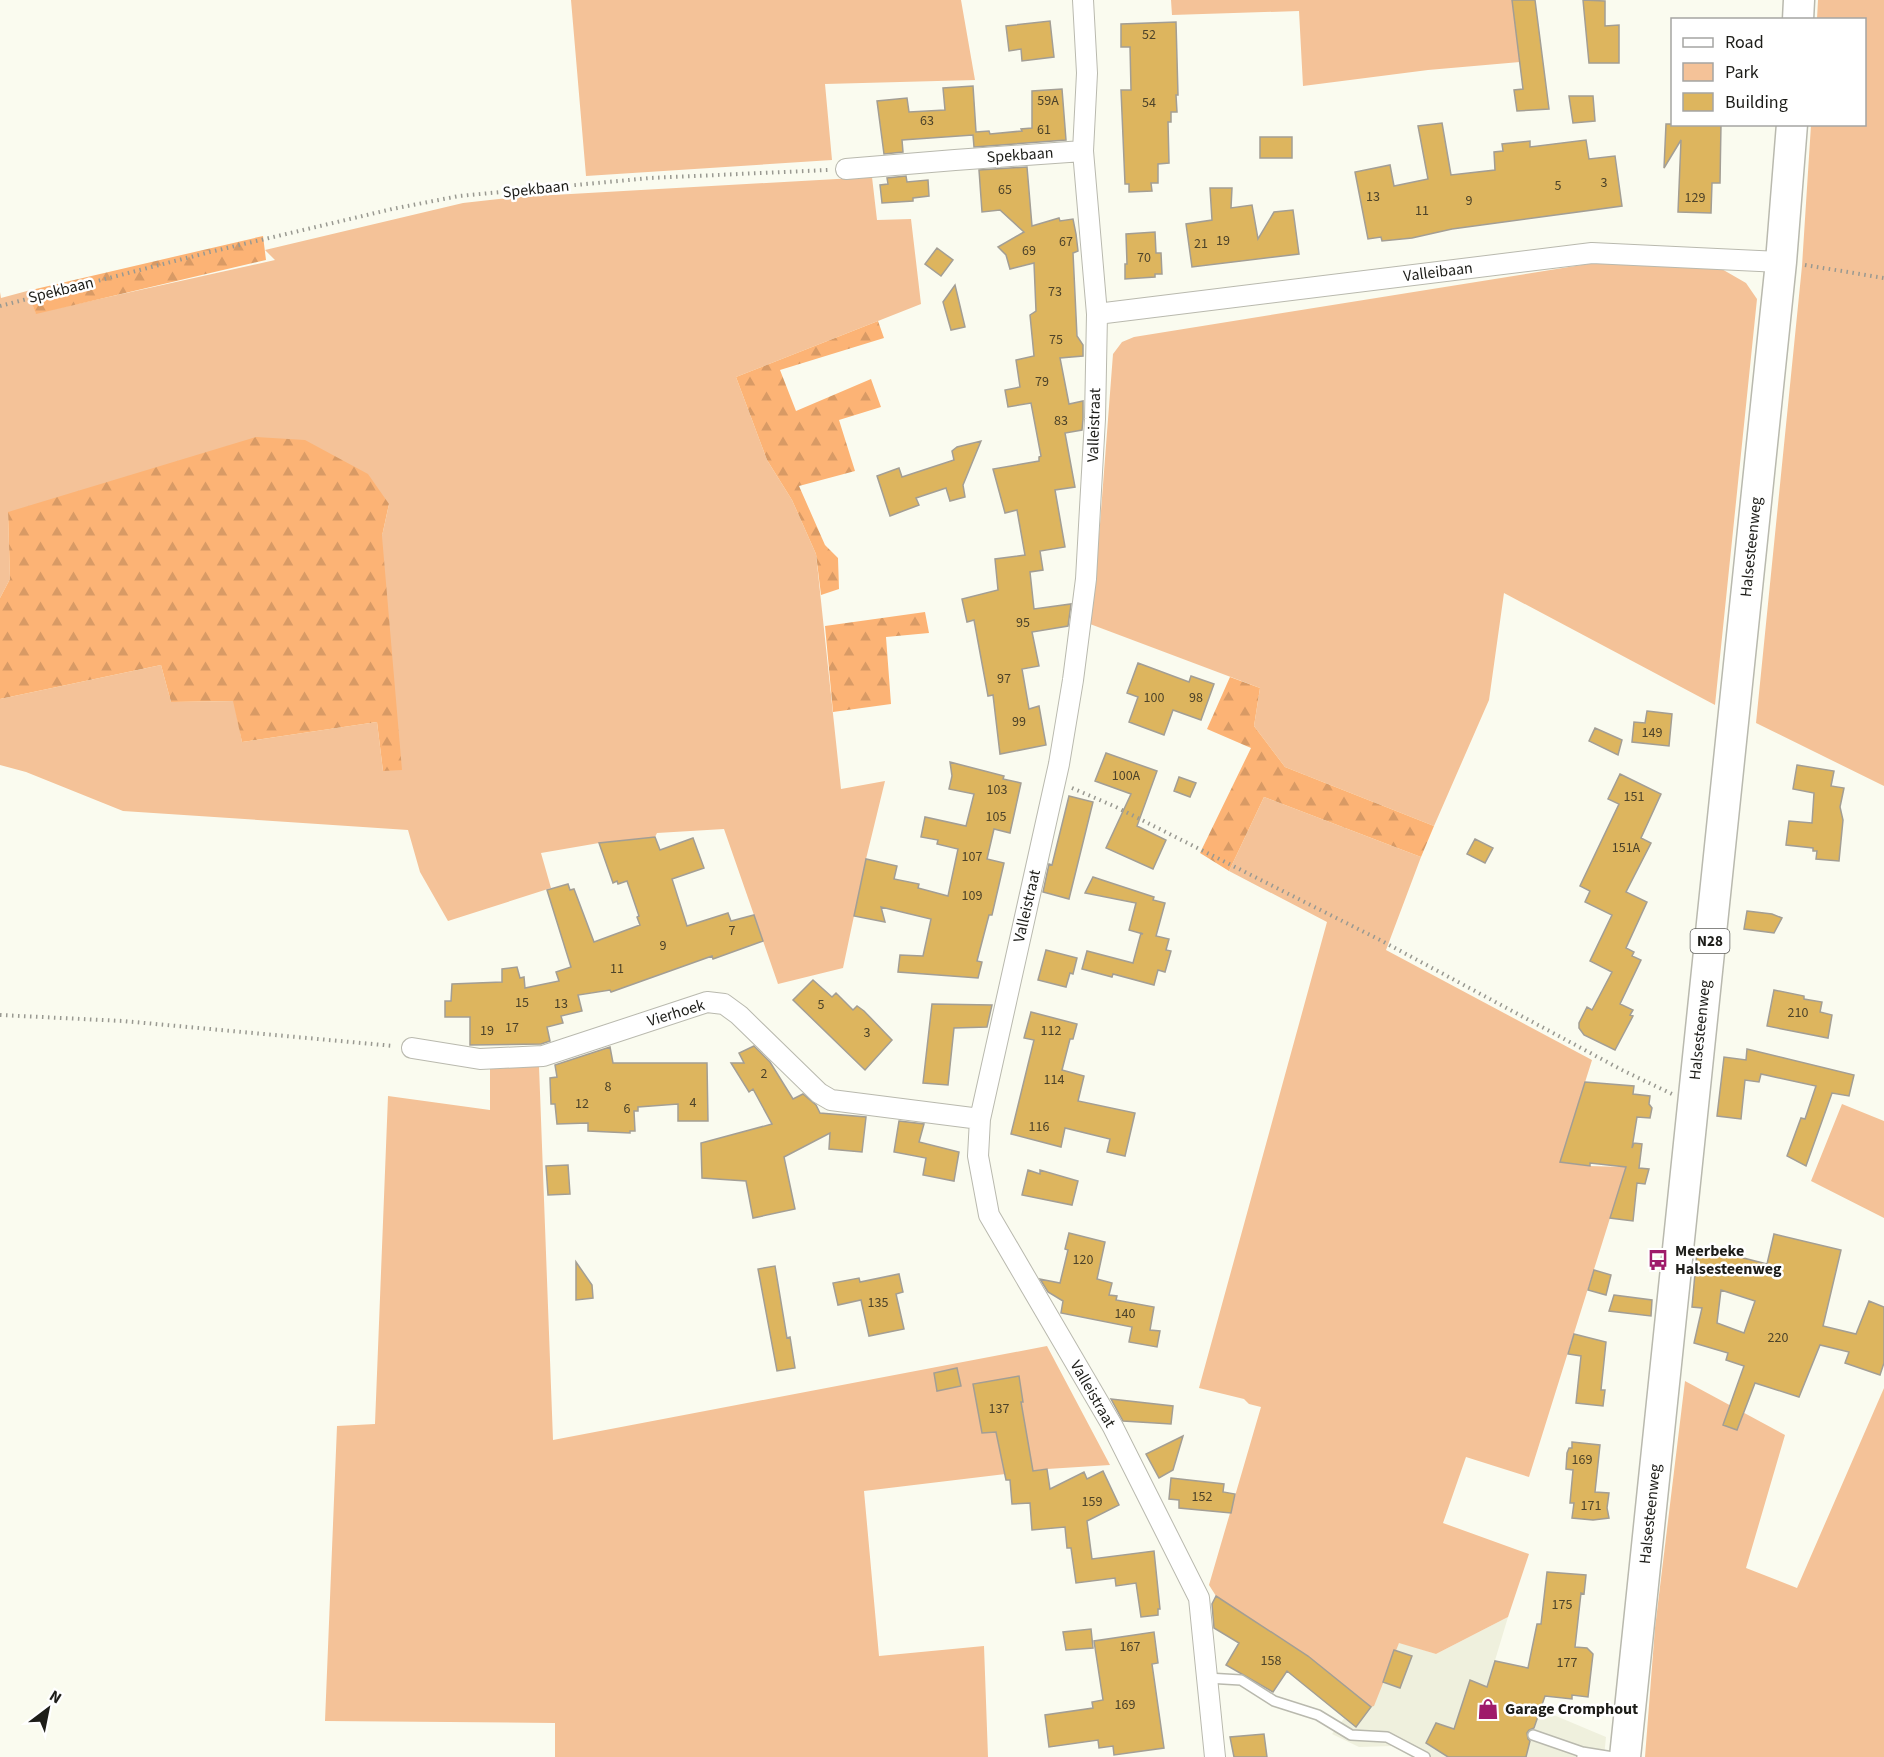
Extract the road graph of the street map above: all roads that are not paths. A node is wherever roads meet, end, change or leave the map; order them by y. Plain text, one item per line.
1 (1083, 0) edge
2 (1799, 0) edge
3 (1798, 18) edge
4 (1792, 126) edge
5 (1083, 151) junction
6 (846, 169) road end
7 (1781, 262) junction
8 (1097, 314) junction
9 (412, 1048) road end
10 (980, 1119) junction
11 (1207, 1678) junction
12 (1533, 1735) dead end
13 (1582, 1754) edge
14 (1215, 1757) edge
15 (1425, 1757) edge
16 (1613, 1757) edge
17 (1625, 1757) edge

1 - 5 street, Valleistraat
2 - 3 main road
4 - 7 main road, Halsesteenweg / N28
5 - 6 street, Spekbaan
5 - 8 street, Valleistraat
7 - 8 street, Valleibaan
7 - 17 main road, Halsesteenweg / N28
8 - 10 street, Valleistraat
9 - 10 street, Vierhoek
10 - 11 street, Valleistraat
11 - 14 street, Valleistraat
11 - 15 lane
12 - 13 lane
13 - 16 lane

